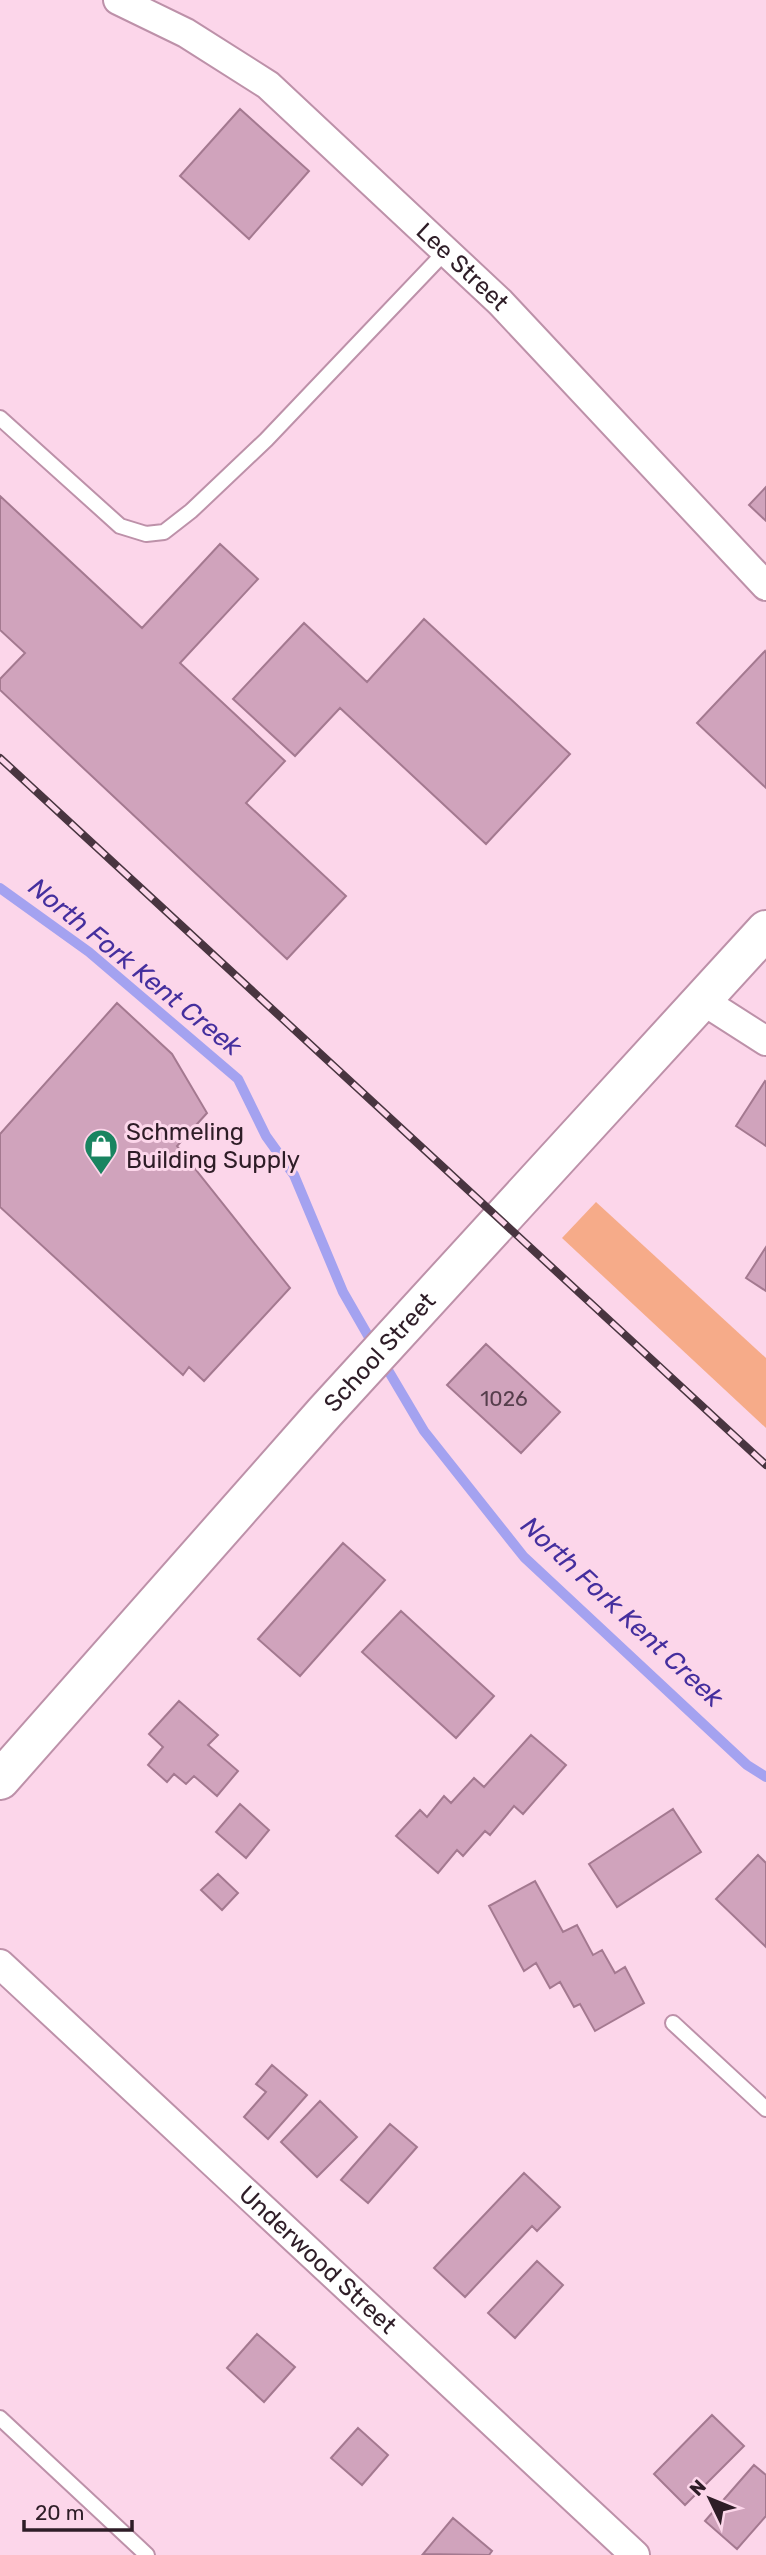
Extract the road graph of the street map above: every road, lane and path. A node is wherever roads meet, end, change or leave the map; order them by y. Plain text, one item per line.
1 (118, 0) edge
2 (446, 251) junction
3 (0, 418) edge
4 (766, 586) edge
5 (766, 930) edge
6 (702, 1000) junction
7 (766, 1041) edge
8 (0, 1780) edge
9 (0, 1964) edge
10 (673, 2023) dead end
11 (766, 2109) edge
12 (0, 2417) edge
13 (147, 2555) edge
14 (635, 2555) edge

1 - 2 street, Lee Street
2 - 3 lane
2 - 4 street, Lee Street
5 - 6 main road, School Street
6 - 7 street
6 - 8 main road, School Street
9 - 14 street, Underwood Street
10 - 11 lane
12 - 13 lane

